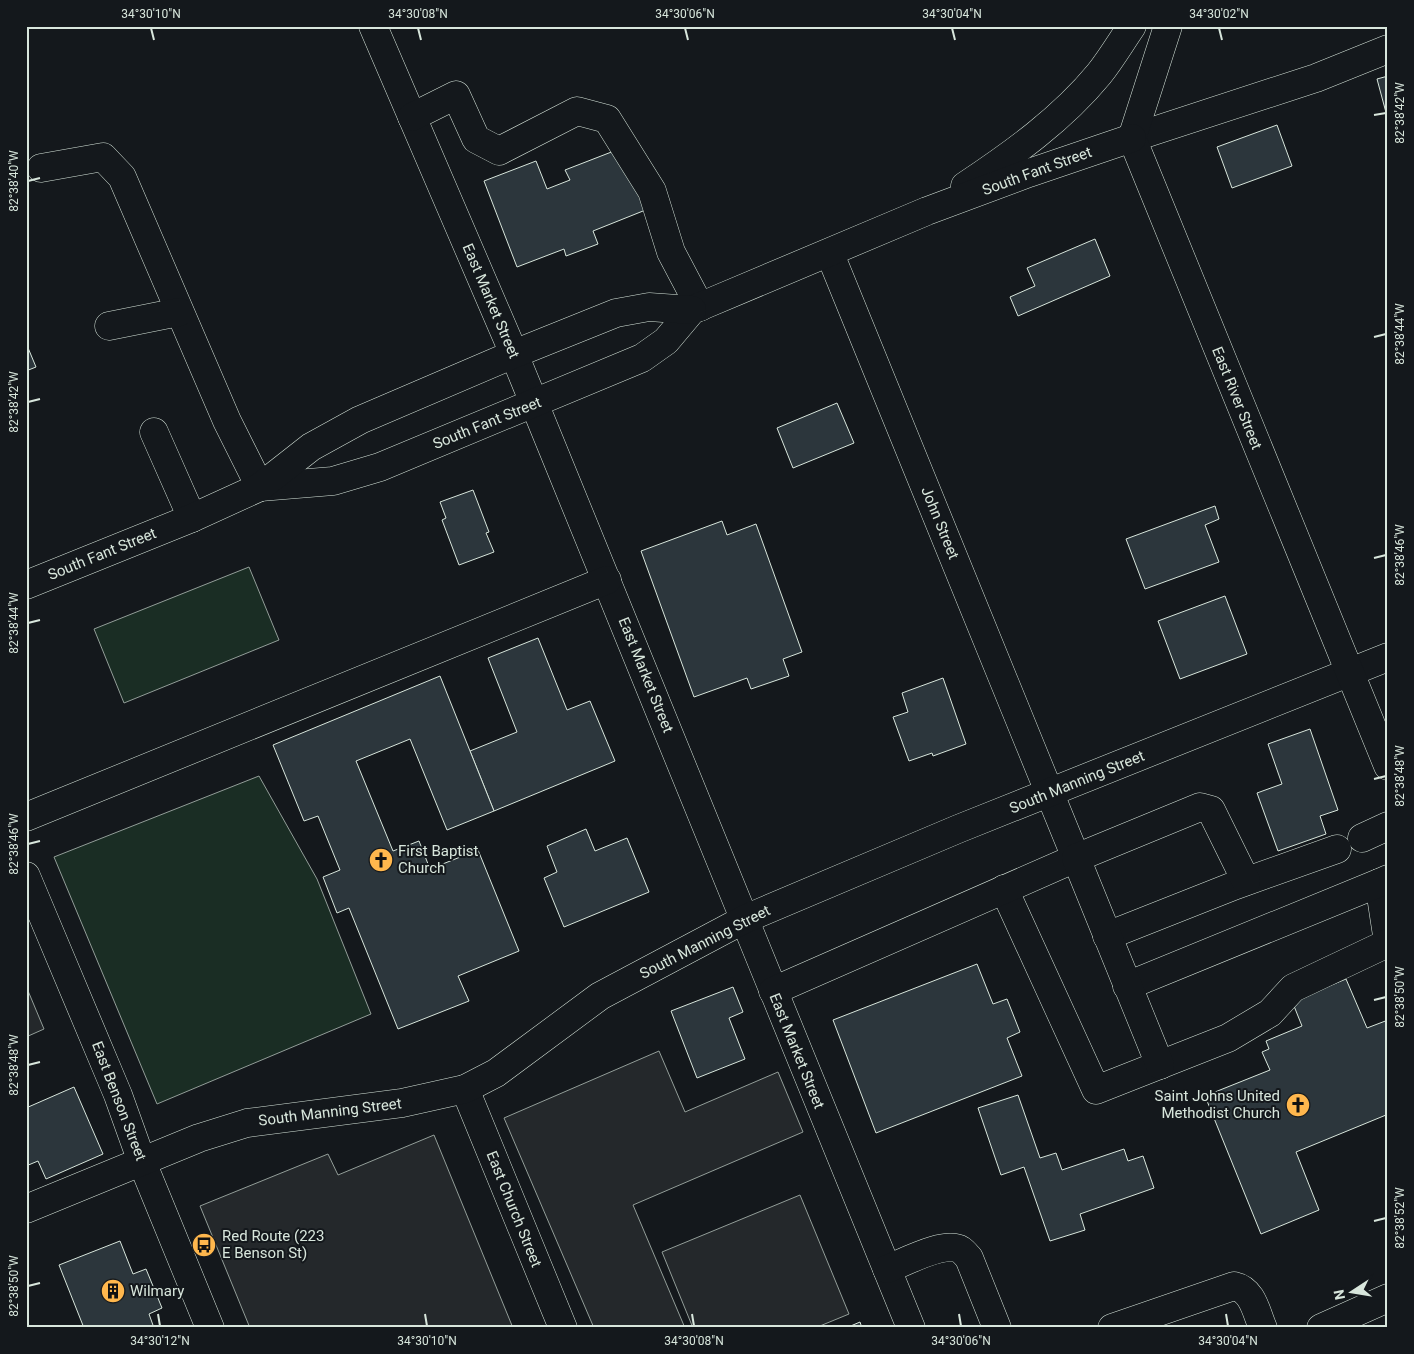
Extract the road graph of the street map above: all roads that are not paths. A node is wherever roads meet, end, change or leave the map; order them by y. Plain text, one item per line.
1 (373, 26) edge
2 (1132, 26) edge
3 (1168, 26) edge
4 (1388, 49) edge
5 (412, 117) junction
6 (1132, 138) junction
7 (41, 168) dead end
8 (927, 211) junction
9 (830, 254) junction
10 (696, 309) junction
11 (180, 312) junction
12 (109, 326) dead end
13 (514, 354) junction
14 (534, 403) junction
15 (154, 432) dead end
16 (260, 487) junction
17 (192, 518) junction
18 (607, 580) junction
19 (26, 585) edge
20 (1388, 657) edge
21 (1349, 673) junction
22 (1388, 766) edge
23 (1050, 792) junction
24 (26, 817) edge
25 (1388, 826) edge
26 (1362, 838) dead end
27 (1337, 849) dead end
28 (1076, 858) junction
29 (26, 876) edge
30 (1246, 881) junction
31 (1384, 881) edge
32 (1004, 889) junction
33 (745, 919) junction
34 (1107, 936) junction
35 (1388, 943) edge
36 (1127, 986) junction
37 (773, 991) junction
38 (1160, 1065) junction
39 (465, 1090) junction
40 (142, 1162) junction
41 (26, 1209) edge
42 (887, 1269) junction
43 (1388, 1298) edge
44 (210, 1328) edge
45 (563, 1328) edge
46 (911, 1328) edge
47 (997, 1328) edge
48 (1112, 1328) edge
49 (1263, 1328) edge
50 (1321, 1328) edge

1 - 5 street, East Market Street
2 - 8 street
3 - 6 street
4 - 6 street, South Fant Street
5 - 10 street
5 - 13 street, East Market Street
6 - 8 street, South Fant Street
6 - 21 street, East River Street
7 - 11 street
8 - 9 street, South Fant Street
9 - 10 street, South Fant Street
9 - 23 street, John Street
10 - 13 street, South Fant Street
10 - 14 street, South Fant Street
11 - 12 street
11 - 16 street
13 - 14 street, East Market Street
13 - 16 street, South Fant Street
14 - 16 street, South Fant Street
14 - 18 street, East Market Street
15 - 17 street
16 - 17 street, South Fant Street
17 - 19 street, South Fant Street
18 - 24 street
18 - 33 street, East Market Street
20 - 21 street, South Manning Street
21 - 22 street, East River Street
21 - 23 street, South Manning Street
23 - 28 street, John Street
23 - 33 street, South Manning Street
25 - 26 street
27 - 30 street
28 - 30 street
28 - 32 street
28 - 34 street, John Street
29 - 40 street, East Benson Street
30 - 34 street
31 - 35 street
31 - 36 street
32 - 37 street
32 - 38 street
33 - 37 street, East Market Street
33 - 39 street, South Manning Street
34 - 36 street, John Street
35 - 38 street
36 - 38 street, John Street
37 - 42 street, East Market Street
39 - 40 street, South Manning Street
39 - 45 street, East Church Street
40 - 41 street, South Manning Street
40 - 44 street, East Benson Street
42 - 46 street, East Market Street
42 - 47 street
43 - 50 street
48 - 49 street

